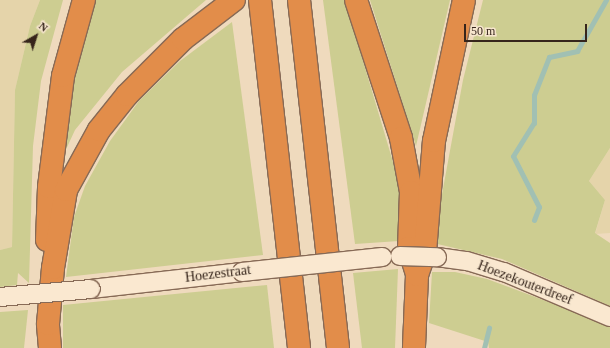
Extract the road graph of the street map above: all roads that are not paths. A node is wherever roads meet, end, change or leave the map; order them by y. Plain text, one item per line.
1 (84, 0) edge
2 (234, 0) edge
3 (260, 0) edge
4 (298, 0) edge
5 (356, 0) edge
6 (464, 0) edge
7 (437, 257) joint
8 (53, 268) junction
9 (417, 275) junction
10 (0, 298) edge
11 (610, 317) edge
12 (50, 348) edge
13 (299, 348) edge
14 (338, 348) edge
15 (414, 348) edge

1 - 8 highway
2 - 8 highway
3 - 13 highway
4 - 14 highway
5 - 9 highway
6 - 9 highway
7 - 10 street, Hoezestraat, bridge
7 - 11 street, Hoezekouterdreef
8 - 12 highway
9 - 15 highway

